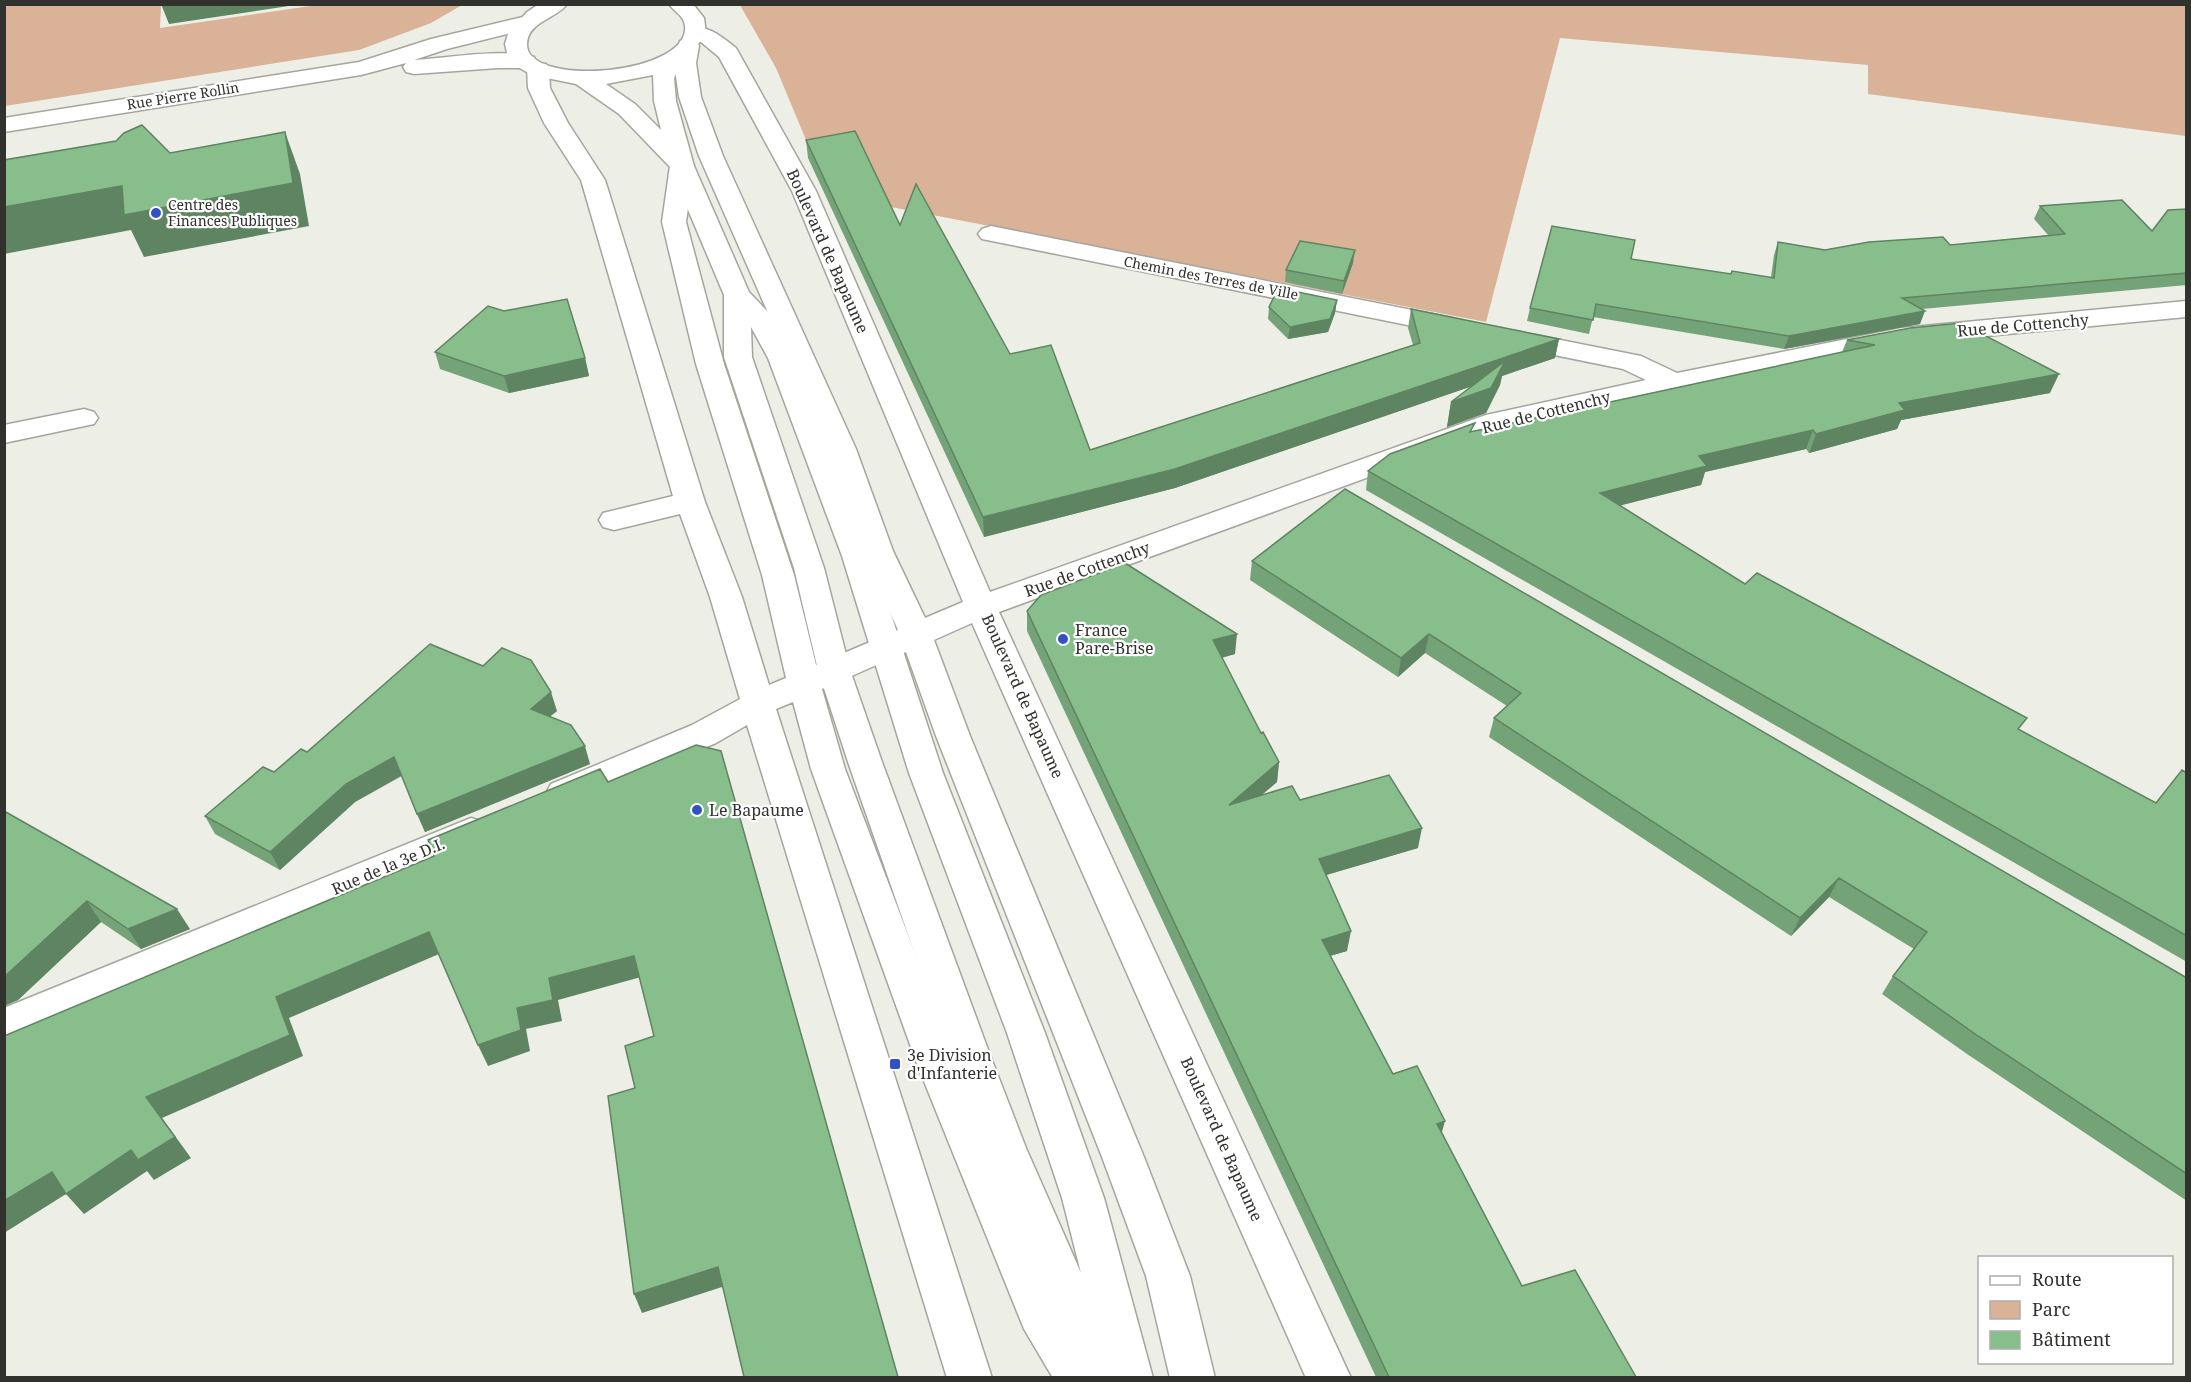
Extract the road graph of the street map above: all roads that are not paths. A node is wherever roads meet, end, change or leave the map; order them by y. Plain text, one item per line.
1 (544, 9) edge
2 (687, 27) edge
3 (532, 65) junction
4 (361, 68) junction
5 (582, 78) junction
6 (4, 125) edge
7 (682, 166) junction
8 (991, 234) dead end
9 (737, 295) junction
10 (2187, 309) edge
11 (1674, 382) junction
12 (84, 418) dead end
13 (4, 434) edge
14 (1327, 483) junction
15 (690, 502) junction
16 (1362, 503) edge
17 (614, 520) dead end
18 (982, 606) junction
19 (901, 641) junction
20 (819, 676) junction
21 (757, 704) junction
22 (528, 808) edge
23 (496, 821) edge
24 (4, 1026) edge
25 (970, 1377) edge
26 (1079, 1377) edge
27 (1105, 1377) edge
28 (1131, 1377) edge
29 (1193, 1377) edge
30 (1329, 1377) edge

1 - 3 street
1 - 4 street, Rue Pierre Rollin
2 - 5 street
2 - 7 street
2 - 18 street, Boulevard de Bapaume
2 - 19 street
3 - 4 street, Rue Pierre Rollin
3 - 5 street, Rue Pierre Rollin
3 - 15 street
4 - 6 street, Rue Pierre Rollin
5 - 7 street
7 - 9 street
7 - 20 street
8 - 11 street, Chemin des Terres de Ville
9 - 19 street
9 - 20 street
10 - 11 street, Rue de Cottenchy
11 - 14 street, Rue de Cottenchy
12 - 13 street
14 - 16 street
14 - 18 street, Rue de Cottenchy
15 - 17 street
15 - 21 street
18 - 19 street, Rue de Cottenchy
18 - 30 street, Boulevard de Bapaume
19 - 20 street, Rue de Cottenchy
19 - 28 street
19 - 29 street
20 - 21 street
20 - 26 street
20 - 27 street
21 - 22 street
21 - 25 street
23 - 24 street, Rue de la 3e D.I.

